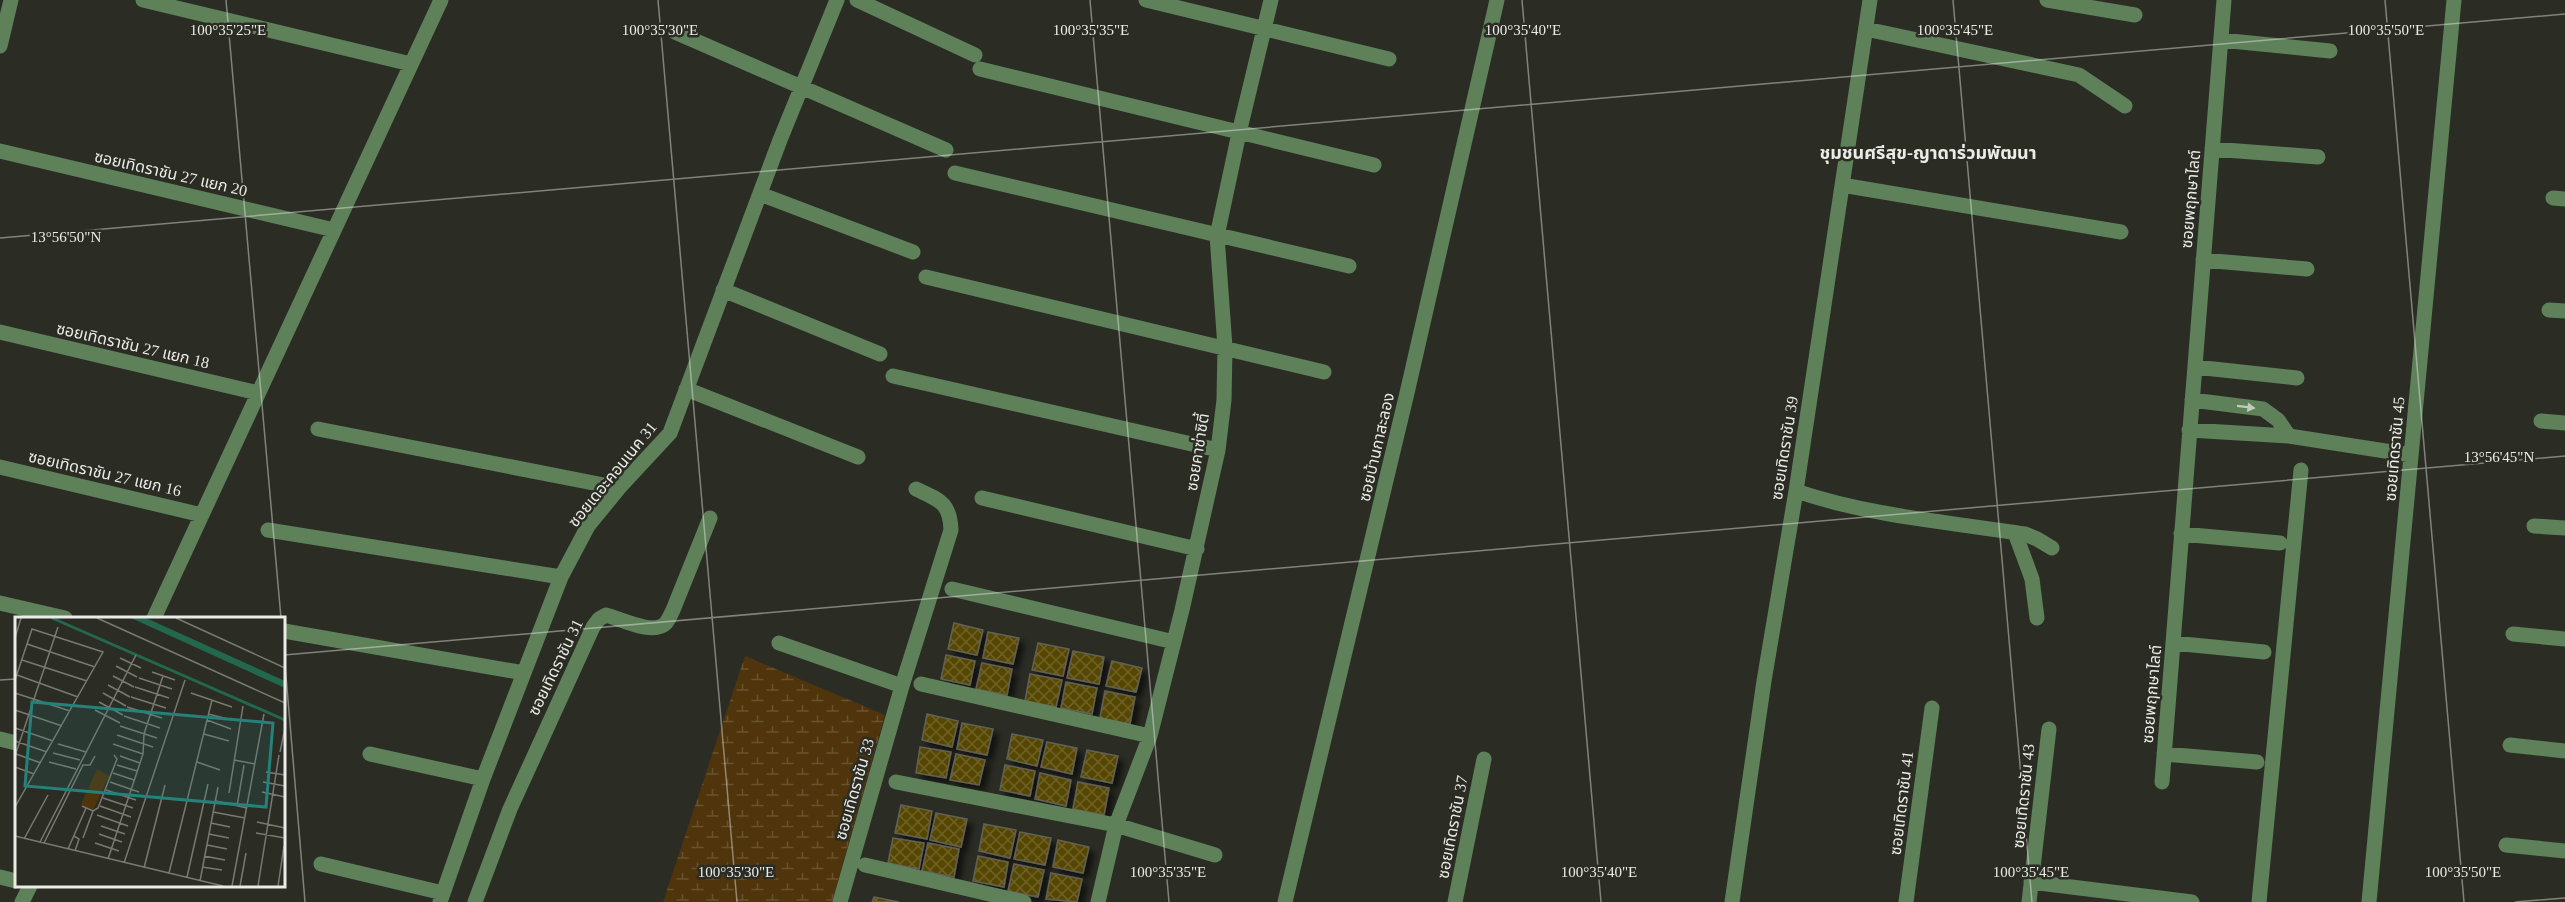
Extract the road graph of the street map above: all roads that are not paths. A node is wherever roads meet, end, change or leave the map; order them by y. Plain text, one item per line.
1 (11, 0) edge
2 (143, 0) edge
3 (441, 0) edge
4 (837, 0) edge
5 (857, 0) edge
6 (1146, 0) edge
7 (1271, 0) edge
8 (1497, 0) edge
9 (1870, 0) edge
10 (2047, 0) edge
11 (2224, 0) edge
12 (2454, 0) edge
13 (2135, 15) dead end
14 (1264, 27) junction
15 (1866, 29) junction
16 (675, 32) dead end
17 (2221, 40) junction
18 (0, 46) edge
19 (2330, 51) dead end
20 (1389, 59) dead end
21 (411, 64) junction
22 (802, 87) junction
23 (2125, 106) dead end
24 (1239, 133) junction
25 (2212, 149) junction
26 (946, 150) dead end
27 (0, 151) edge
28 (2318, 157) dead end
29 (1374, 165) dead end
30 (955, 173) dead end
31 (1842, 185) junction
32 (760, 194) junction
33 (334, 230) junction
34 (2121, 232) dead end
35 (1217, 236) junction
36 (913, 252) dead end
37 (2203, 260) junction
38 (1349, 266) dead end
39 (2307, 268) dead end
40 (926, 277) dead end
41 (723, 290) junction
42 (2548, 309) dead end
43 (2565, 311) edge
44 (0, 332) edge
45 (1225, 347) junction
46 (880, 354) dead end
47 (2195, 367) junction
48 (1324, 372) dead end
49 (893, 376) dead end
50 (2296, 378) dead end
51 (686, 389) junction
52 (258, 393) junction
53 (2192, 400) junction
54 (2541, 421) dead end
55 (2565, 423) edge
56 (318, 429) dead end
57 (2190, 430) junction
58 (2289, 436) junction
59 (1218, 450) junction
60 (2411, 455) junction
61 (858, 458) dead end
62 (0, 467) edge
63 (2301, 470) dead end
64 (619, 488) junction
65 (916, 489) dead end
66 (1796, 491) junction
67 (982, 498) dead end
68 (202, 515) junction
69 (710, 518) dead end
70 (2534, 526) dead end
71 (2565, 528) edge
72 (268, 530) dead end
73 (2015, 533) junction
74 (2181, 534) junction
75 (2280, 543) dead end
76 (2052, 548) dead end
77 (1197, 549) junction
78 (561, 577) junction
79 (952, 589) dead end
80 (0, 603) edge
81 (60, 617) edge
82 (154, 617) edge
83 (2037, 618) dead end
84 (285, 631) edge
85 (2513, 634) dead end
86 (2565, 639) edge
87 (1174, 642) junction
88 (778, 643) dead end
89 (2173, 643) junction
90 (2264, 652) dead end
91 (524, 674) junction
92 (921, 684) dead end
93 (902, 686) junction
94 (1932, 708) dead end
95 (2049, 729) dead end
96 (1150, 735) junction
97 (0, 739) edge
98 (15, 743) edge
99 (2510, 745) dead end
100 (2565, 751) edge
101 (370, 754) dead end
102 (2164, 754) junction
103 (1484, 759) dead end
104 (2257, 762) dead end
105 (483, 779) junction
106 (896, 782) dead end
107 (2162, 782) dead end
108 (1116, 825) junction
109 (2506, 845) dead end
110 (2565, 850) edge
111 (1215, 855) dead end
112 (321, 864) dead end
113 (865, 865) dead end
114 (0, 877) edge
115 (15, 881) edge
116 (2031, 882) junction
117 (29, 887) edge
118 (442, 898) edge
119 (22, 902) edge
120 (475, 902) edge
121 (840, 902) edge
122 (1024, 902) edge
123 (1098, 902) edge
124 (1285, 902) edge
125 (1455, 902) edge
126 (1732, 902) edge
127 (1906, 902) edge
128 (2029, 902) edge
129 (2192, 902) edge
130 (2259, 902) edge
131 (2369, 902) edge

1 - 18 street
2 - 21 street
3 - 21 street
4 - 22 street, ซอยเดอะคอนเนค 31
5 - 24 street
6 - 14 street
7 - 14 street, ซอยคาซ่าซิตี้
8 - 124 street, ซอยบ้านกาสะลอง
9 - 15 street, ซอยเทิดราชัน 39
10 - 13 street
11 - 17 street, ซอยพฤกษาไลต์
12 - 60 street, ซอยเทิดราชัน 45
14 - 20 street
14 - 24 street, ซอยคาซ่าซิตี้
15 - 23 street
15 - 31 street, ซอยเทิดราชัน 39
16 - 22 street
17 - 19 street
17 - 25 street, ซอยพฤกษาไลต์
21 - 33 street
22 - 26 street
22 - 32 street, ซอยเดอะคอนเนค 31
24 - 29 street
24 - 35 street, ซอยคาซ่าซิตี้
25 - 28 street
25 - 37 street, ซอยพฤกษาไลต์
27 - 33 street, ซอยเทิดราชัน 27 แยก 20
30 - 35 street
31 - 34 street
31 - 66 street, ซอยเทิดราชัน 39
32 - 36 street
32 - 41 street, ซอยเดอะคอนเนค 31
33 - 52 street
35 - 38 street
35 - 45 street, ซอยคาซ่าซิตี้
37 - 39 street
37 - 47 street, ซอยพฤกษาไลต์
40 - 45 street
41 - 46 street
41 - 51 street, ซอยเดอะคอนเนค 31
42 - 43 street
44 - 52 street, ซอยเทิดราชัน 27 แยก 18
45 - 48 street
45 - 59 street, ซอยคาซ่าซิตี้
47 - 50 street
47 - 53 street, ซอยพฤกษาไลต์
49 - 59 street
51 - 61 street
51 - 64 street, ซอยเดอะคอนเนค 31
52 - 68 street
53 - 57 street, ซอยพฤกษาไลต์
53 -> 58 street
54 - 55 street
56 - 64 street
57 - 58 street
57 - 74 street, ซอยพฤกษาไลต์
58 - 60 street
59 - 77 street, ซอยคาซ่าซิตี้
60 - 131 street, ซอยเทิดราชัน 45
62 - 68 street, ซอยเทิดราชัน 27 แยก 16
63 - 130 street
64 - 78 street, ซอยเดอะคอนเนค 31
65 - 93 street, ซอยเทิดราชัน 33
66 - 73 street
66 - 126 street, ซอยเทิดราชัน 39
67 - 77 street
68 - 82 street
69 - 120 street, ซอยเทิดราชัน 31
70 - 71 street
72 - 78 street
73 - 76 street
73 - 83 street
74 - 75 street
74 - 89 street, ซอยพฤกษาไลต์
77 - 87 street, ซอยคาซ่าซิตี้
78 - 91 street, ซอยเดอะคอนเนค 31
79 - 87 street
80 - 81 street
84 - 91 street
85 - 86 street
87 - 96 street, ซอยคาซ่าซิตี้
88 - 93 street
89 - 90 street
89 - 102 street, ซอยพฤกษาไลต์
91 - 105 street, ซอยเดอะคอนเนค 31
92 - 96 street
93 - 121 street, ซอยเทิดราชัน 33
94 - 127 street, ซอยเทิดราชัน 41
95 - 116 street, ซอยเทิดราชัน 43
96 - 108 street, ซอยคาซ่าซิตี้
97 - 98 street
99 - 100 street
101 - 105 street
102 - 104 street
102 - 107 street, ซอยพฤกษาไลต์
103 - 125 street, ซอยเทิดราชัน 37
105 - 118 street, ซอยเดอะคอนเนค 31
106 - 108 street
108 - 111 street
108 - 123 street, ซอยคาซ่าซิตี้
109 - 110 street
112 - 118 street
113 - 122 street
114 - 115 street
116 - 128 street, ซอยเทิดราชัน 43
116 - 129 street
117 - 119 street

